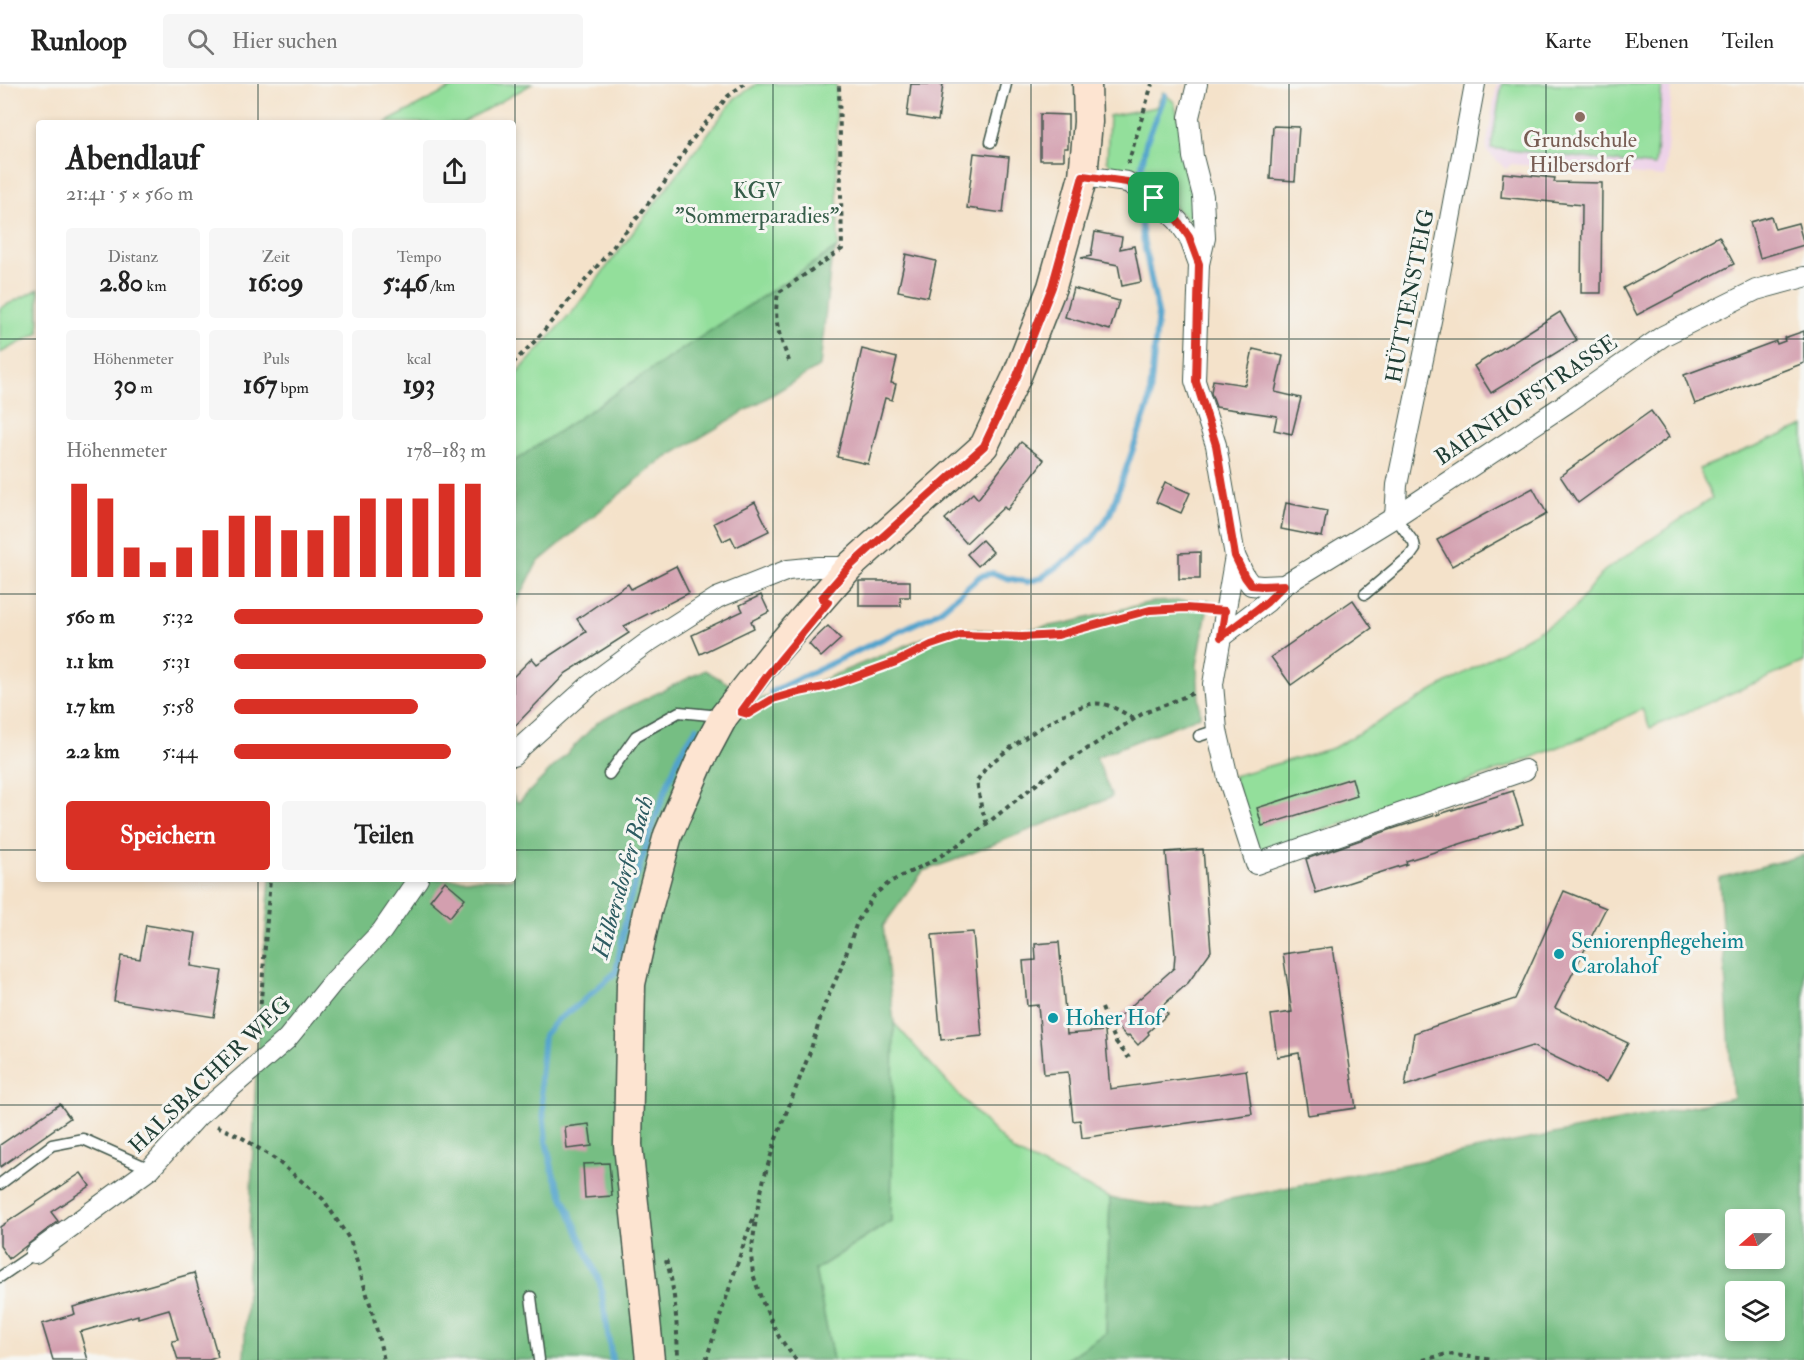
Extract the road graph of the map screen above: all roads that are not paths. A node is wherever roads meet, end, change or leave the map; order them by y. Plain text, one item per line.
1 (1006, 84) edge
2 (1087, 84) edge
3 (1474, 84) edge
4 (1194, 85) edge
5 (991, 142) dead end
6 (1083, 176) junction
7 (1199, 264) junction
8 (1804, 277) edge
9 (1395, 517) junction
10 (1235, 556) junction
11 (849, 567) junction
12 (1284, 585) junction
13 (1365, 594) dead end
14 (1221, 637) junction
15 (724, 716) junction
16 (516, 753) edge
17 (1525, 770) dead end
18 (609, 774) dead end
19 (416, 882) edge
20 (150, 1169) junction
21 (0, 1184) edge
22 (35, 1253) joint
23 (0, 1277) edge
24 (531, 1297) dead end
25 (539, 1360) edge
26 (650, 1360) edge

1 - 5 lane
2 - 6 main road
3 - 9 street, HÜTTENSTEIG
4 - 7 street
6 - 7 street
6 - 11 main road
7 - 10 street
8 - 9 street, BAHNHOFSTRASSE
9 - 12 street, BAHNHOFSTRASSE
9 - 13 lane
10 - 12 street
10 - 14 street
11 - 15 main road
11 - 16 street
12 - 14 street, BAHNHOFSTRASSE
14 - 17 street
15 - 18 lane
15 - 26 main road
19 - 20 street, HALSBACHER WEG
20 - 21 lane
20 - 22 street, HALSBACHER WEG
22 - 23 lane
24 - 25 lane

